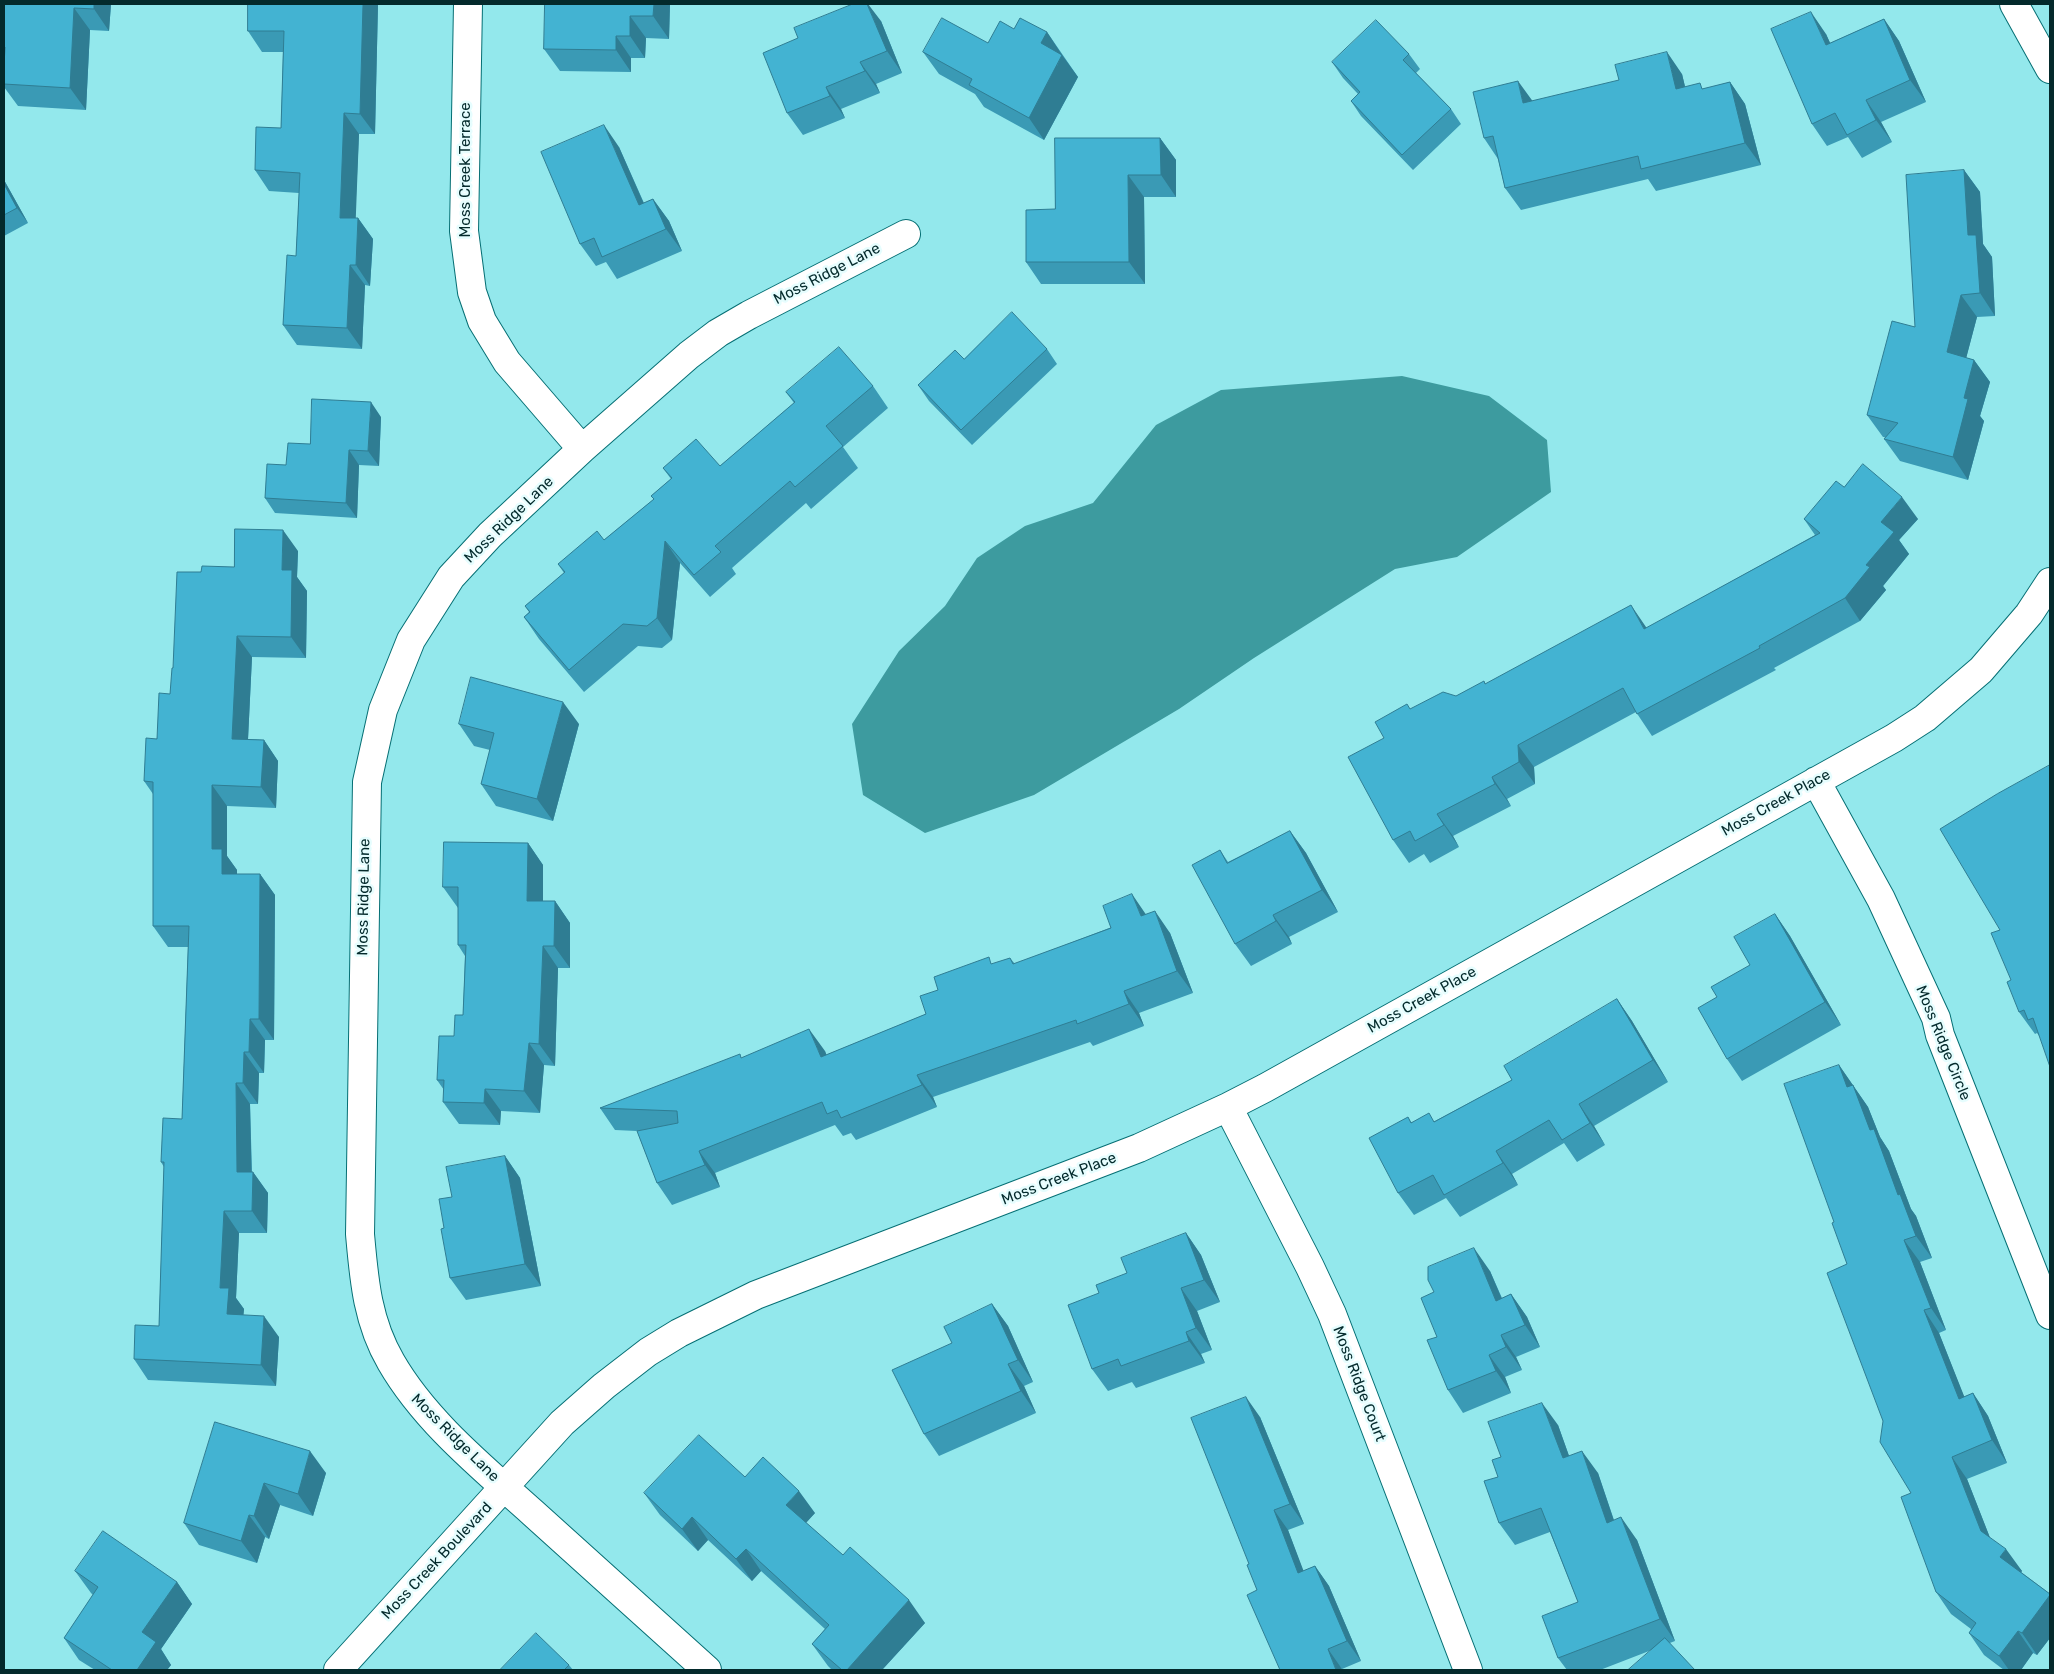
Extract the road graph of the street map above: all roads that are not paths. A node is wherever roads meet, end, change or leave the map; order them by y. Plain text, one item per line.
1 (468, 4) edge
2 (2014, 4) edge
3 (2050, 69) edge
4 (906, 234) dead end
5 (582, 450) junction
6 (2050, 582) edge
7 (1816, 781) junction
8 (1228, 1107) junction
9 (726, 1309) joint
10 (2050, 1315) edge
11 (505, 1488) junction
12 (338, 1670) edge
13 (707, 1670) edge
14 (1468, 1670) edge

1 - 5 street, Moss Creek Terrace
2 - 3 street
4 - 5 street, Moss Ridge Lane
5 - 11 street, Moss Ridge Lane
6 - 7 street, Moss Creek Place
7 - 8 street, Moss Creek Place
7 - 10 street, Moss Ridge Circle
8 - 9 street, Moss Creek Place
8 - 14 street, Moss Ridge Court
9 - 11 street, Moss Creek Boulevard
11 - 12 street, Moss Creek Boulevard
11 - 13 street, Moss Ridge Lane

